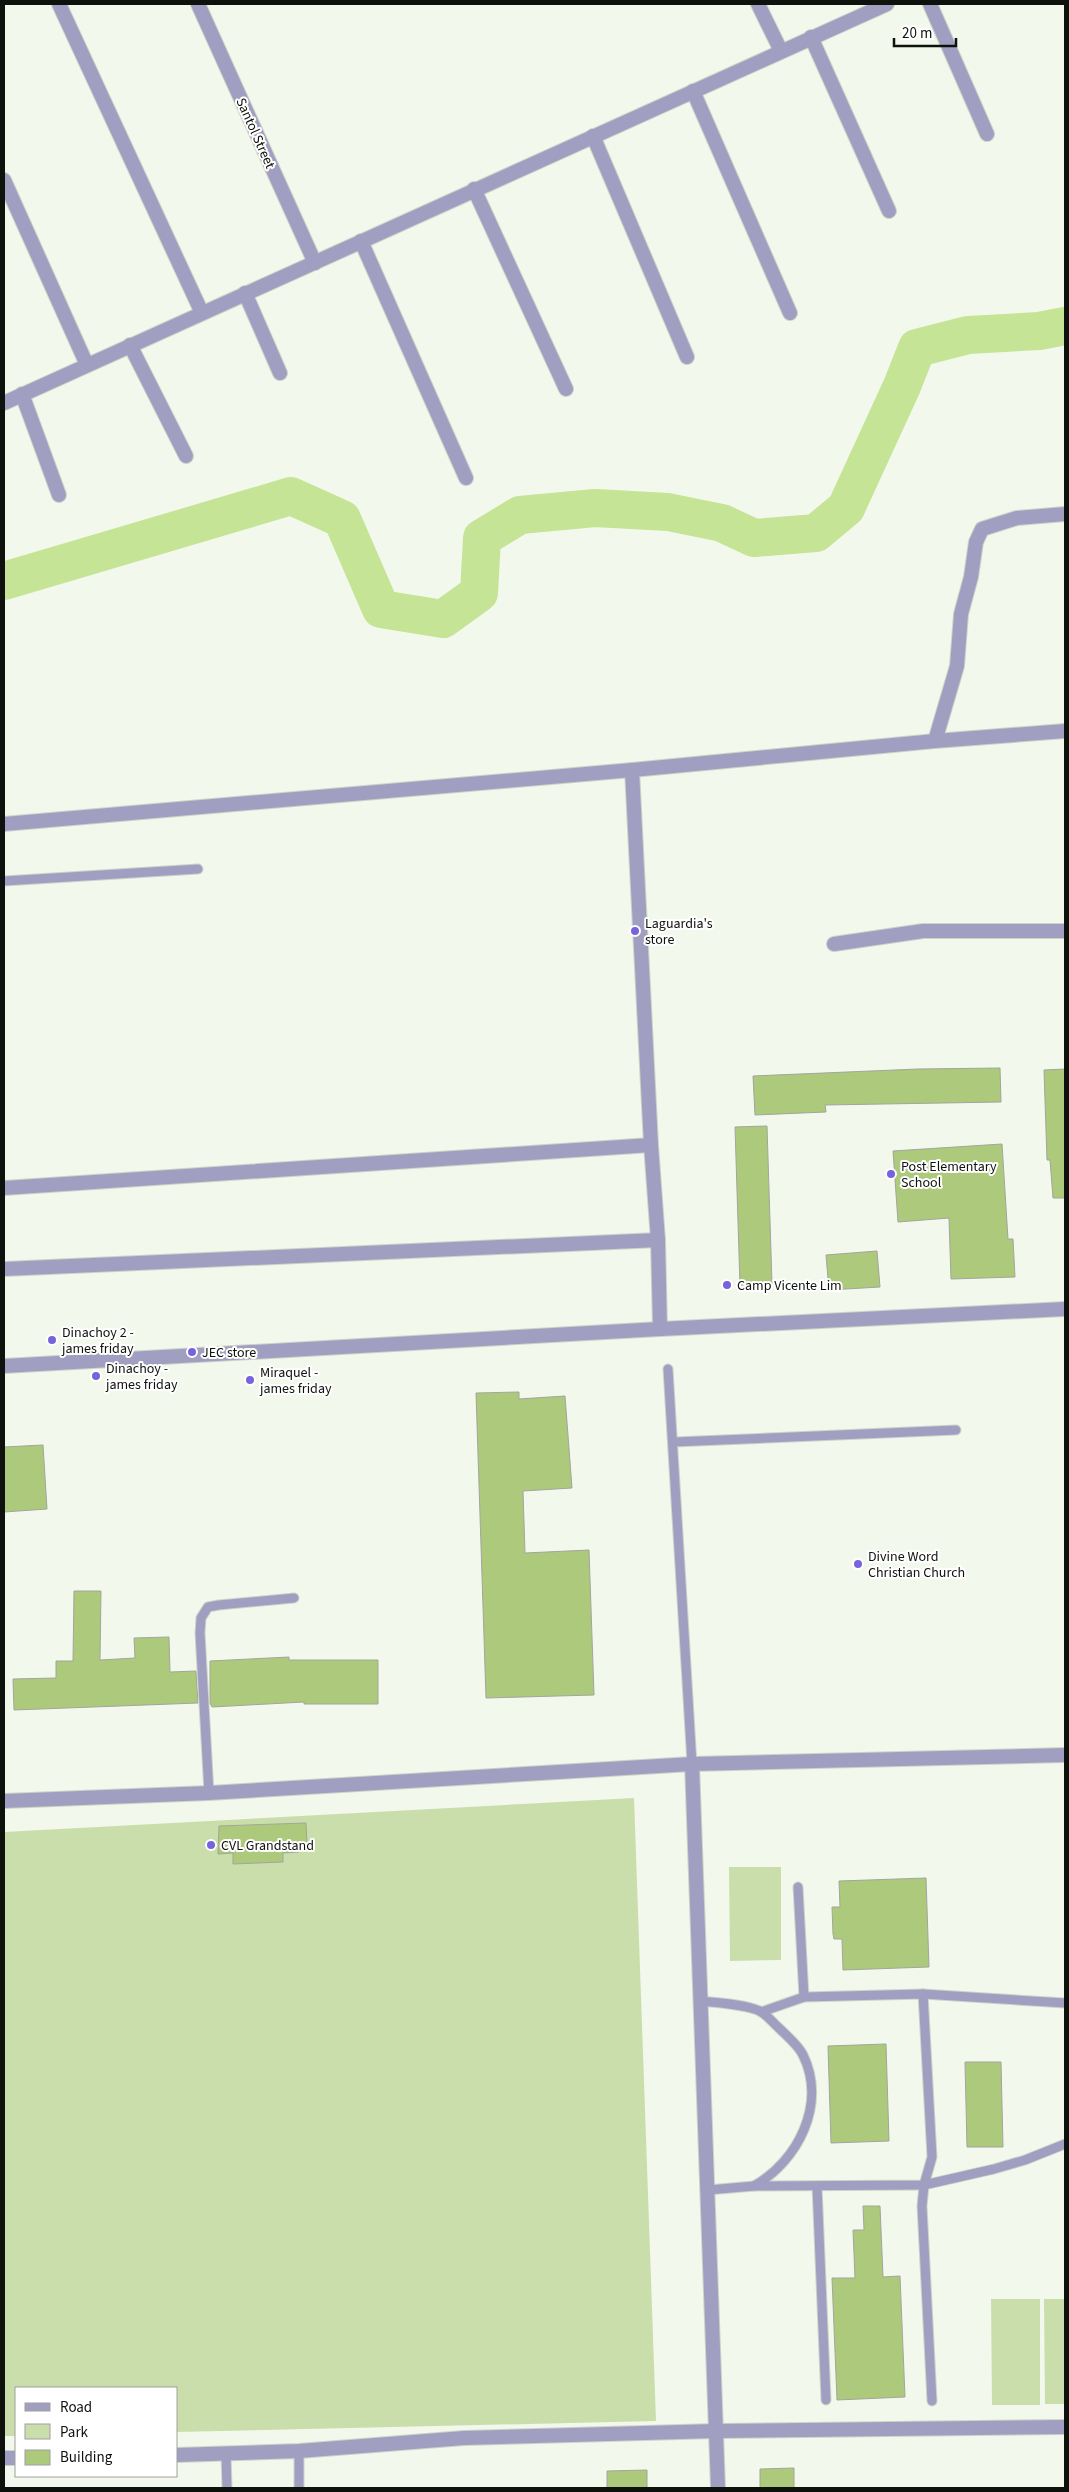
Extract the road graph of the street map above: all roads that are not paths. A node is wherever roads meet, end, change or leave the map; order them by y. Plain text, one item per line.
1 (59, 4) edge
2 (198, 4) edge
3 (758, 4) edge
4 (887, 4) edge
5 (930, 4) edge
6 (811, 38) junction
7 (781, 51) junction
8 (693, 91) junction
9 (987, 134) dead end
10 (593, 136) junction
11 (4, 180) edge
12 (474, 189) junction
13 (889, 211) dead end
14 (361, 241) junction
15 (315, 263) junction
16 (245, 293) junction
17 (202, 313) junction
18 (790, 313) dead end
19 (130, 345) junction
20 (686, 356) dead end
21 (87, 365) junction
22 (280, 373) dead end
23 (566, 389) dead end
24 (22, 394) junction
25 (4, 403) edge
26 (186, 456) dead end
27 (466, 478) dead end
28 (59, 495) dead end
29 (1065, 514) edge
30 (1065, 731) edge
31 (935, 740) junction
32 (632, 770) junction
33 (4, 824) edge
34 (198, 869) dead end
35 (4, 881) edge
36 (1065, 931) edge
37 (834, 944) dead end
38 (651, 1145) junction
39 (4, 1188) edge
40 (658, 1240) junction
41 (4, 1269) edge
42 (1065, 1309) edge
43 (660, 1329) junction
44 (4, 1366) edge
45 (668, 1369) dead end
46 (956, 1430) dead end
47 (674, 1442) junction
48 (294, 1598) dead end
49 (1065, 1754) edge
50 (692, 1764) junction
51 (209, 1793) junction
52 (4, 1801) edge
53 (798, 1887) dead end
54 (923, 1994) junction
55 (804, 1997) junction
56 (700, 2001) junction
57 (1065, 2003) edge
58 (761, 2012) junction
59 (1065, 2144) edge
60 (924, 2185) junction
61 (754, 2186) junction
62 (817, 2186) junction
63 (708, 2190) junction
64 (826, 2400) dead end
65 (932, 2401) dead end
66 (1065, 2427) edge
67 (716, 2431) junction
68 (299, 2451) junction
69 (178, 2454) edge
70 (226, 2454) junction
71 (227, 2488) edge
72 (300, 2488) edge
73 (718, 2488) edge

1 - 17 street
2 - 15 street, Santol Street
3 - 7 street
4 - 6 street
5 - 9 street
6 - 7 street
6 - 13 street
7 - 8 street
8 - 10 street
8 - 18 street
10 - 12 street
10 - 20 street
11 - 21 street
12 - 14 street
12 - 23 street
14 - 15 street
14 - 27 street
15 - 16 street
16 - 17 street
16 - 22 street
17 - 19 street
19 - 21 street
19 - 26 street
21 - 24 street
24 - 25 street
24 - 28 street
29 - 31 street
30 - 31 street
31 - 32 street
32 - 33 street
32 - 38 street
34 - 35 lane
36 - 37 street
38 - 39 street
38 - 40 street
40 - 41 street
40 - 43 street
42 - 43 street
43 - 44 street
45 - 47 lane
46 - 47 lane
47 - 50 lane
48 - 51 lane
49 - 50 street
50 - 51 street
50 - 56 street
51 - 52 street
53 - 55 lane
54 - 55 lane
54 - 57 lane
54 - 60 lane
55 - 58 lane
56 - 58 lane
56 - 63 street
58 - 61 lane
59 - 60 lane
60 - 62 lane
60 - 65 lane
61 - 62 lane
61 - 63 lane
62 - 64 lane
63 - 67 street
66 - 67 street
67 - 68 street
67 - 73 street
68 - 70 street
68 - 72 lane
69 - 70 street
70 - 71 lane

